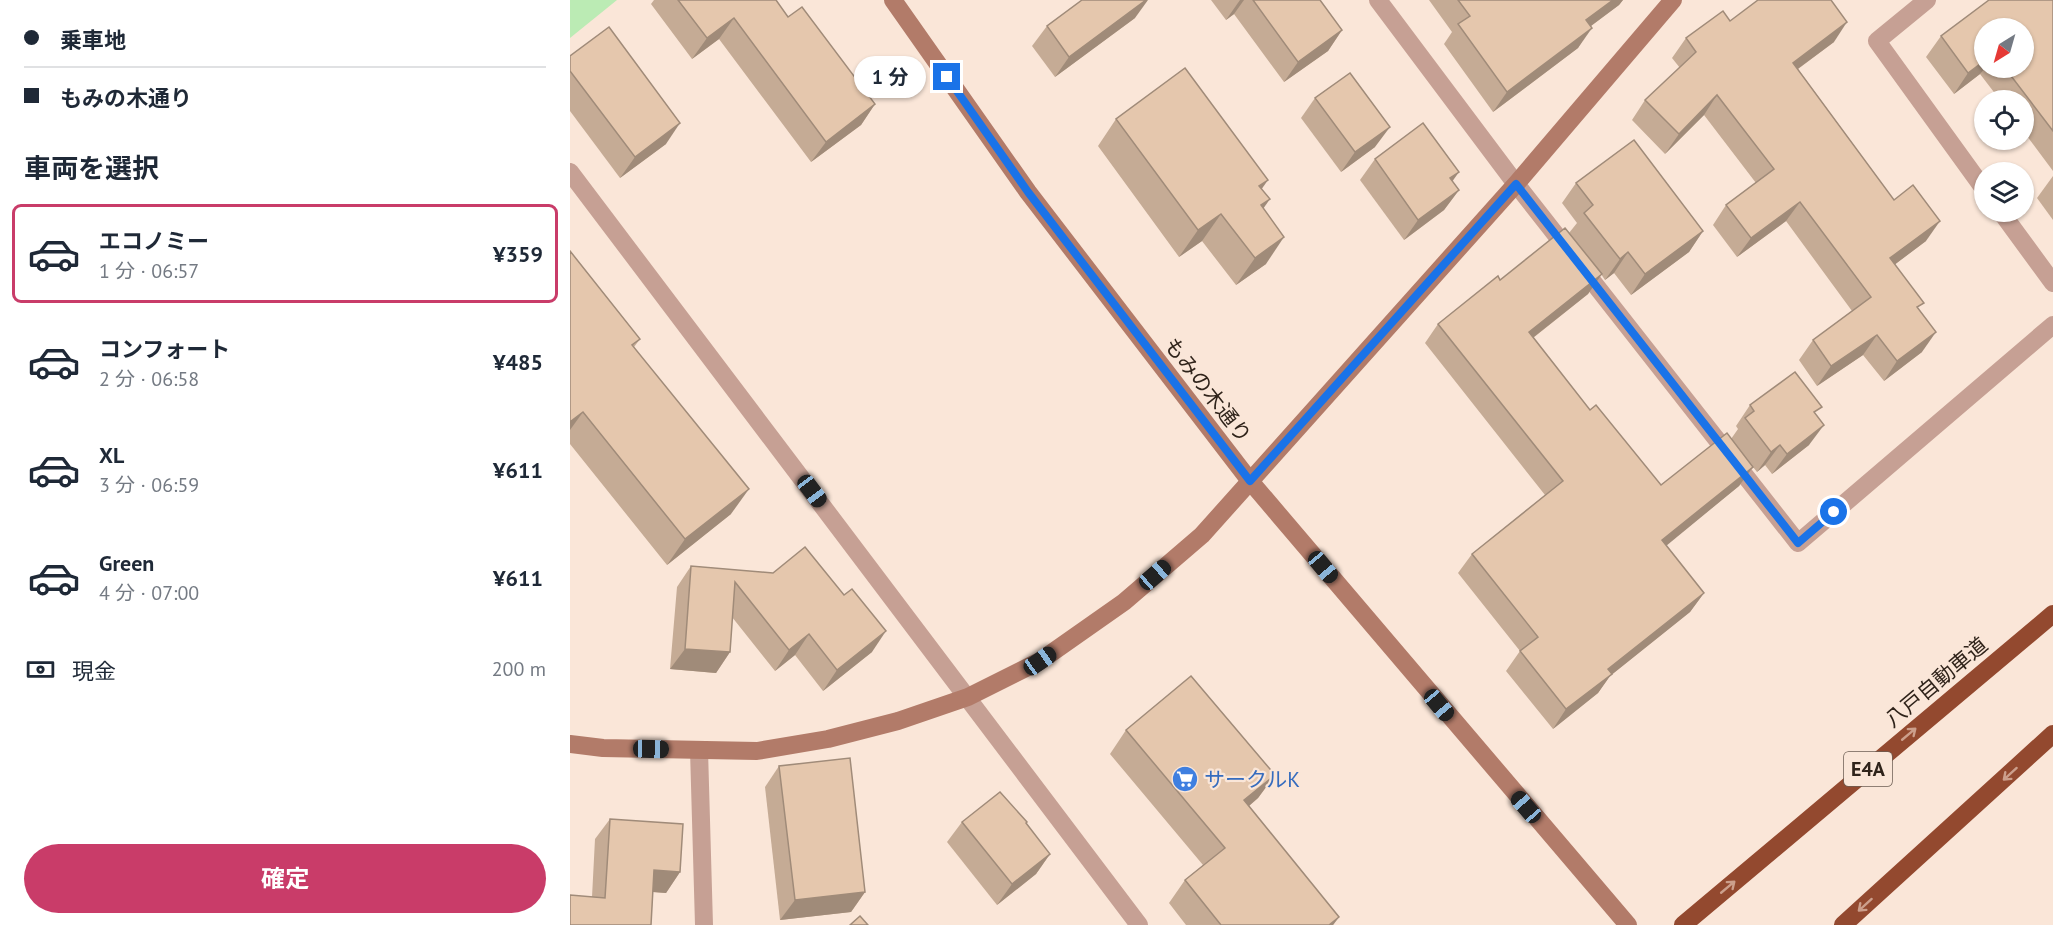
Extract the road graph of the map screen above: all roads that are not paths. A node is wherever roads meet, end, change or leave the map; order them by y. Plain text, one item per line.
1 (893, 0) edge
2 (1377, 0) edge
3 (1673, 0) edge
4 (1927, 0) edge
5 (570, 172) edge
6 (1974, 175) edge
7 (1516, 184) junction
8 (2008, 222) edge
9 (2053, 283) edge
10 (2053, 325) edge
11 (1250, 481) junction
12 (2053, 614) edge
13 (968, 698) junction
14 (2053, 734) edge
15 (570, 744) edge
16 (699, 750) junction
17 (704, 925) edge
18 (1139, 925) edge
19 (1628, 925) edge
20 (1683, 925) edge
21 (1843, 925) edge

1 - 11 street, もみの木通り
2 - 7 street
3 - 7 street
4 - 6 street
5 - 13 street
7 - 10 street
7 - 11 street
8 - 9 street
11 - 13 street
11 - 19 street, もみの木通り
20 -> 12 highway, 八戸自動車道 / E4A
13 - 16 street
13 - 18 street
14 -> 21 highway
15 - 16 street
16 - 17 street

